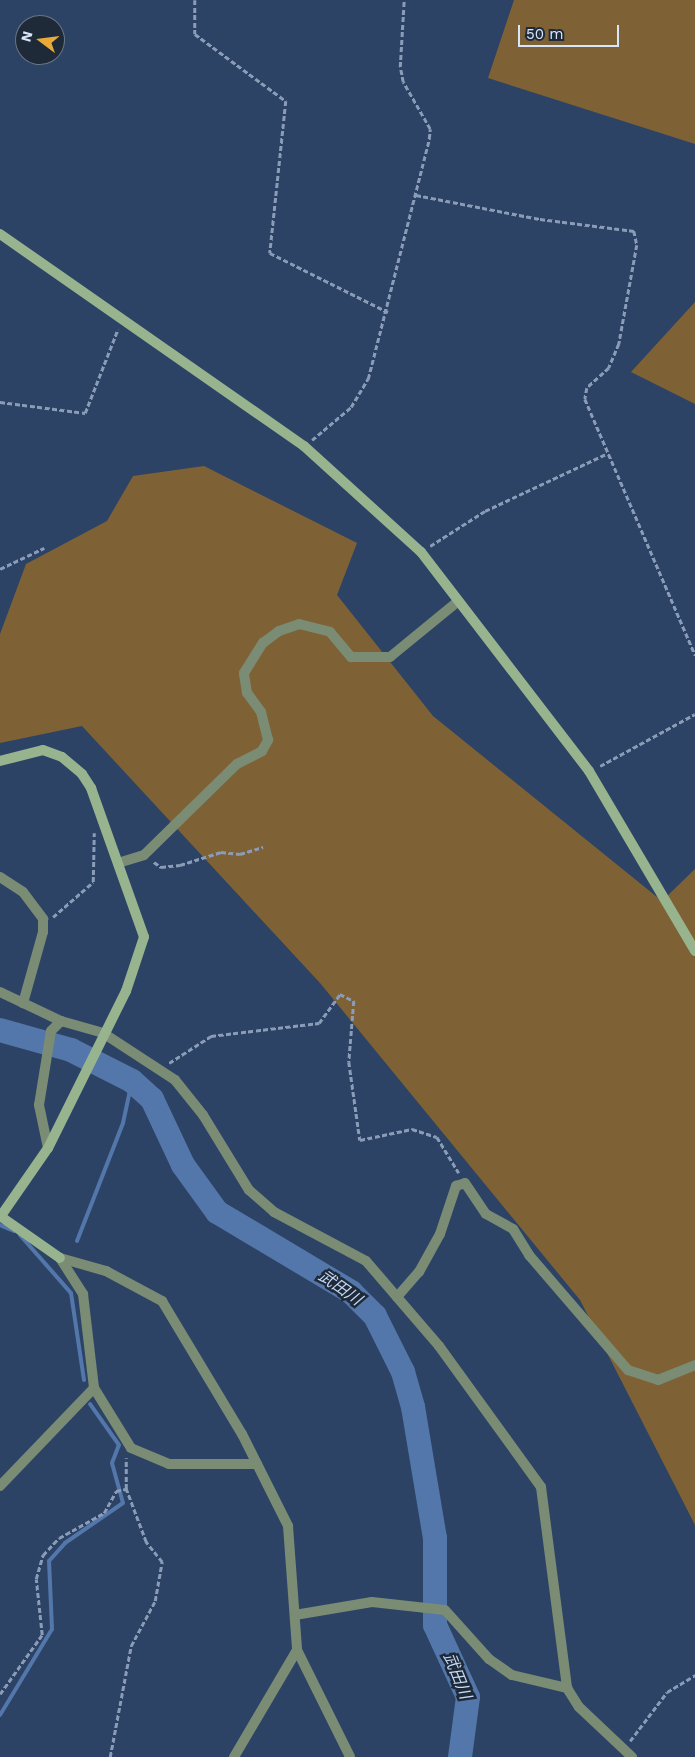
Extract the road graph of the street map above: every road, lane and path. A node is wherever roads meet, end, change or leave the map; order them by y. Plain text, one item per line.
1 (195, 0) edge
2 (404, 0) edge
3 (416, 195) junction
4 (0, 234) edge
5 (388, 312) junction
6 (122, 318) junction
7 (0, 402) edge
8 (304, 446) junction
9 (606, 454) junction
10 (44, 548) dead end
11 (421, 552) junction
12 (0, 569) edge
13 (456, 603) junction
14 (695, 655) edge
15 (695, 714) edge
16 (0, 761) edge
17 (589, 771) junction
18 (94, 826) dead end
19 (263, 847) dead end
20 (144, 855) junction
21 (118, 863) junction
22 (0, 877) edge
23 (43, 923) junction
24 (695, 951) edge
25 (0, 992) edge
26 (23, 1003) junction
27 (61, 1021) junction
28 (103, 1033) junction
29 (159, 1069) junction
30 (48, 1148) junction
31 (465, 1183) junction
32 (1, 1216) edge
33 (60, 1258) junction
34 (397, 1297) junction
35 (695, 1365) edge
36 (94, 1388) junction
37 (131, 1448) junction
38 (257, 1464) junction
39 (0, 1486) edge
40 (126, 1489) junction
41 (294, 1616) junction
42 (296, 1650) junction
43 (695, 1675) edge
44 (567, 1688) junction
45 (0, 1694) edge
46 (624, 1748) junction
47 (110, 1757) edge
48 (234, 1757) edge
49 (350, 1757) edge
50 (632, 1757) edge

1 - 5 path
2 - 3 path
3 - 5 path
3 - 9 path
4 - 6 street
5 - 8 path
6 - 7 path
6 - 8 street
8 - 11 street
9 - 11 path
9 - 14 path
10 - 12 path
11 - 13 street
13 - 17 street
13 - 20 street
15 - 17 path
16 - 21 street
17 - 24 street
18 - 23 path
19 - 20 path
20 - 21 street
21 - 28 street
22 - 23 street
23 - 26 street
25 - 26 street
26 - 27 street
27 - 28 street
27 - 30 street
28 - 29 street
28 - 30 street
29 - 31 path
29 - 34 street
30 - 32 street
31 - 34 street
31 - 35 street
32 - 33 street
33 - 36 street
33 - 38 street
34 - 44 street
36 - 37 street
36 - 39 street
37 - 38 street
37 - 40 path
38 - 41 street
40 - 45 path
40 - 47 path
41 - 42 street
41 - 44 street
42 - 48 street
42 - 49 street
43 - 46 path
44 - 46 street
46 - 50 street

